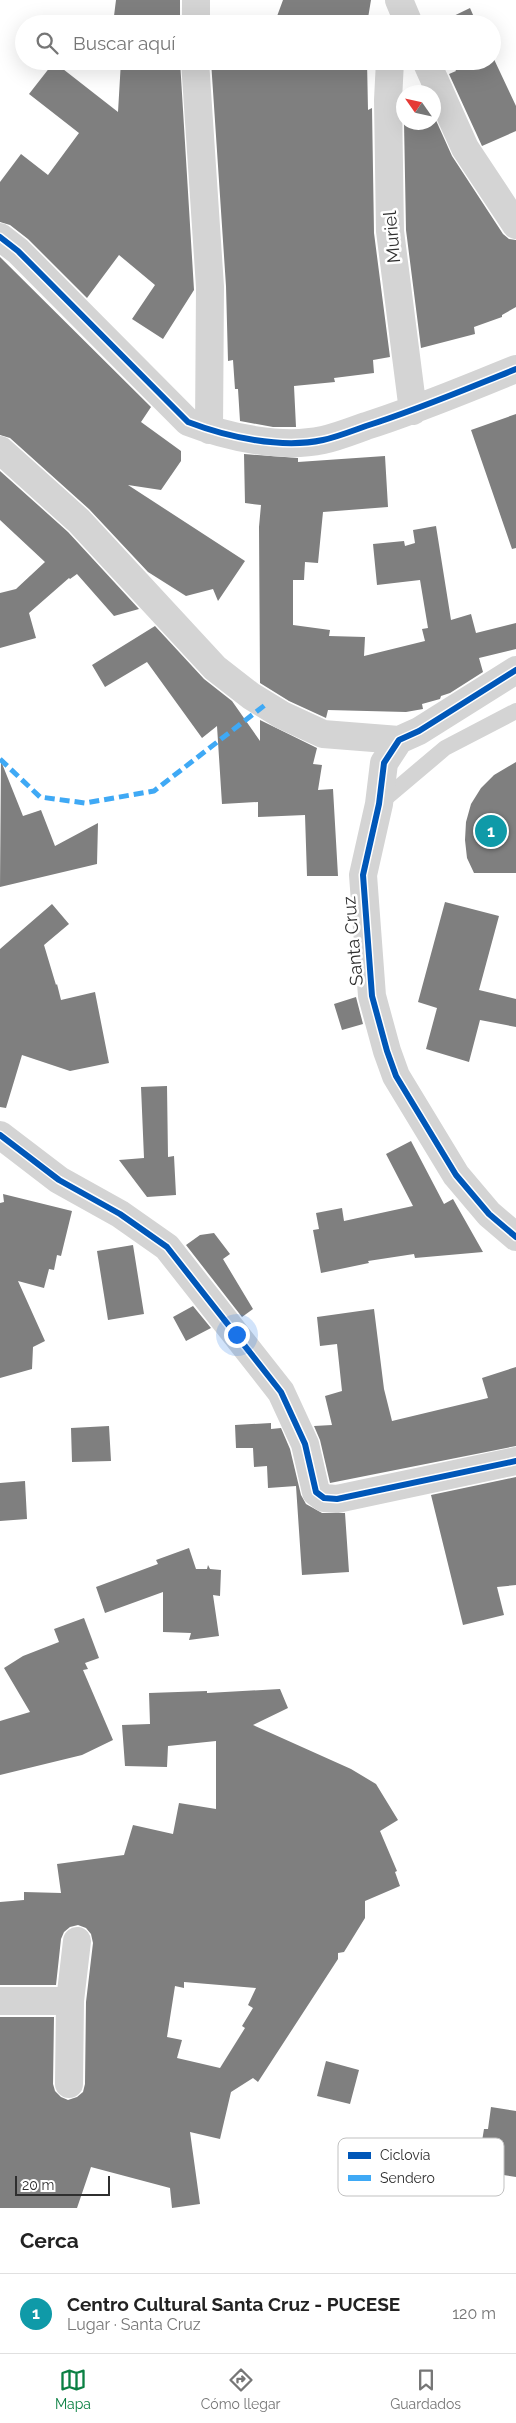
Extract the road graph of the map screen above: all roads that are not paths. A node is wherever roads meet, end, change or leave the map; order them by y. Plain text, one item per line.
1 (196, 0) edge
2 (393, 0) edge
3 (399, 0) edge
4 (196, 15) edge
5 (392, 15) edge
6 (406, 15) edge
7 (196, 70) edge
8 (390, 70) edge
9 (430, 70) edge
10 (516, 225) edge
11 (0, 237) edge
12 (516, 369) edge
13 (413, 411) junction
14 (209, 430) junction
15 (0, 450) edge
16 (516, 670) edge
17 (516, 711) edge
18 (399, 740) junction
19 (379, 804) junction
20 (0, 1135) edge
21 (516, 1238) edge
22 (516, 1461) edge
23 (77, 1941) dead end
24 (0, 2001) edge
25 (70, 2001) junction
26 (70, 2084) dead end

1 - 4 street
2 - 5 street
3 - 6 street
7 - 14 street
8 - 13 street, Muriel
9 - 10 street
11 - 14 street
12 - 13 street
13 - 14 street
15 - 18 street
16 - 18 street
17 - 19 lane
18 - 19 street, Santa Cruz
19 - 21 street, Santa Cruz
20 - 22 street
23 - 25 street
24 - 25 street
25 - 26 street

